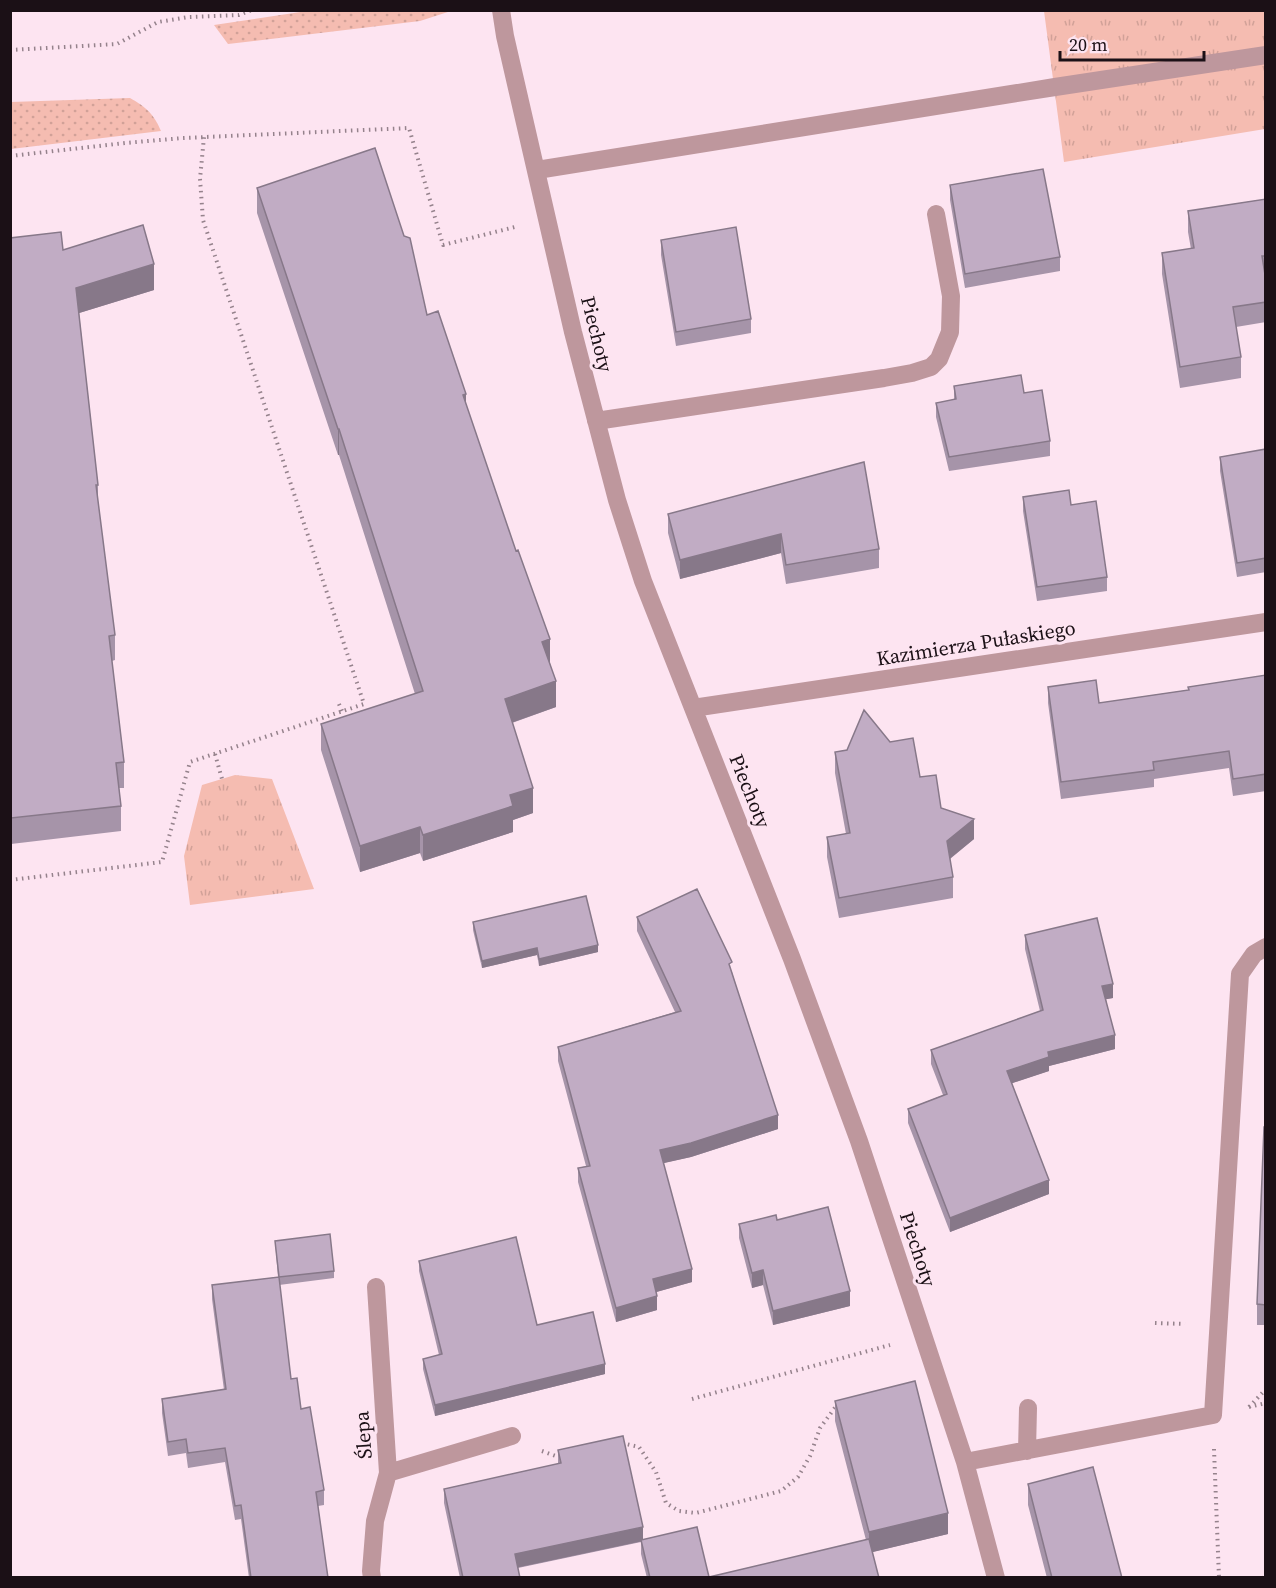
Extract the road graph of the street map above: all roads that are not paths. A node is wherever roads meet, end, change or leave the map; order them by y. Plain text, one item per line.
1 (501, 10) edge
2 (1266, 55) edge
3 (537, 170) junction
4 (936, 214) dead end
5 (596, 421) junction
6 (1266, 622) edge
7 (693, 708) junction
8 (1266, 947) edge
9 (376, 1287) dead end
10 (1028, 1408) dead end
11 (512, 1436) road end
12 (1027, 1451) junction
13 (965, 1462) junction
14 (388, 1473) junction
15 (372, 1578) edge
16 (996, 1578) edge

1 - 3 street, Piechoty
2 - 3 street
3 - 5 street, Piechoty
4 - 5 street
5 - 7 street, Piechoty
6 - 7 street, Kazimierza Pułaskiego
7 - 13 street, Piechoty
8 - 12 street
9 - 14 street, Ślepa
10 - 12 street
11 - 14 street
12 - 13 street
13 - 16 street, Piechoty
14 - 15 street, Ślepa

